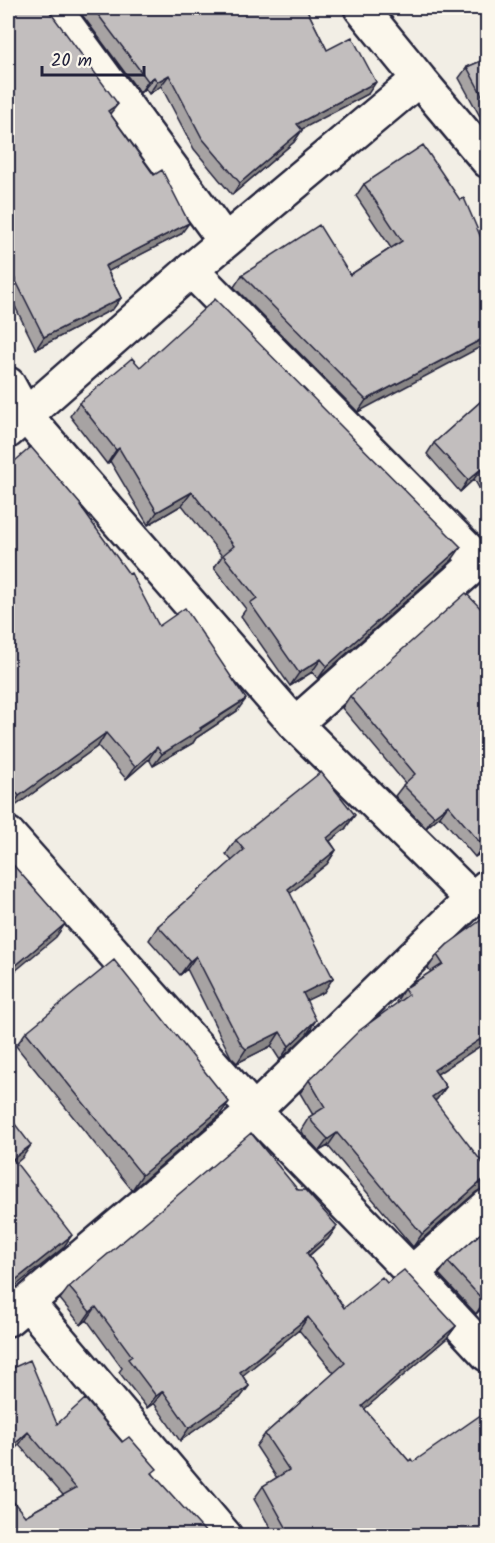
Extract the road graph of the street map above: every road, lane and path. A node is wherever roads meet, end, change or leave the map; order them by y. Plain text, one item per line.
1 (54, 8) edge
2 (361, 8) edge
3 (419, 79) junction
4 (488, 161) edge
5 (225, 241) junction
6 (190, 270) junction
7 (8, 384) edge
8 (16, 423) edge
9 (483, 558) edge
10 (295, 724) junction
11 (8, 834) edge
12 (480, 892) edge
13 (254, 1111) junction
14 (488, 1206) edge
15 (412, 1273) junction
16 (17, 1311) edge
17 (488, 1355) edge
18 (225, 1536) edge

1 - 5 street
2 - 3 street
3 - 4 street
3 - 5 street
5 - 6 street
6 - 8 street
6 - 9 street
7 - 8 street
8 - 10 street
9 - 10 street
10 - 12 street
11 - 13 street
12 - 13 street
13 - 15 street
13 - 16 street
14 - 15 street
15 - 17 street
16 - 18 street

